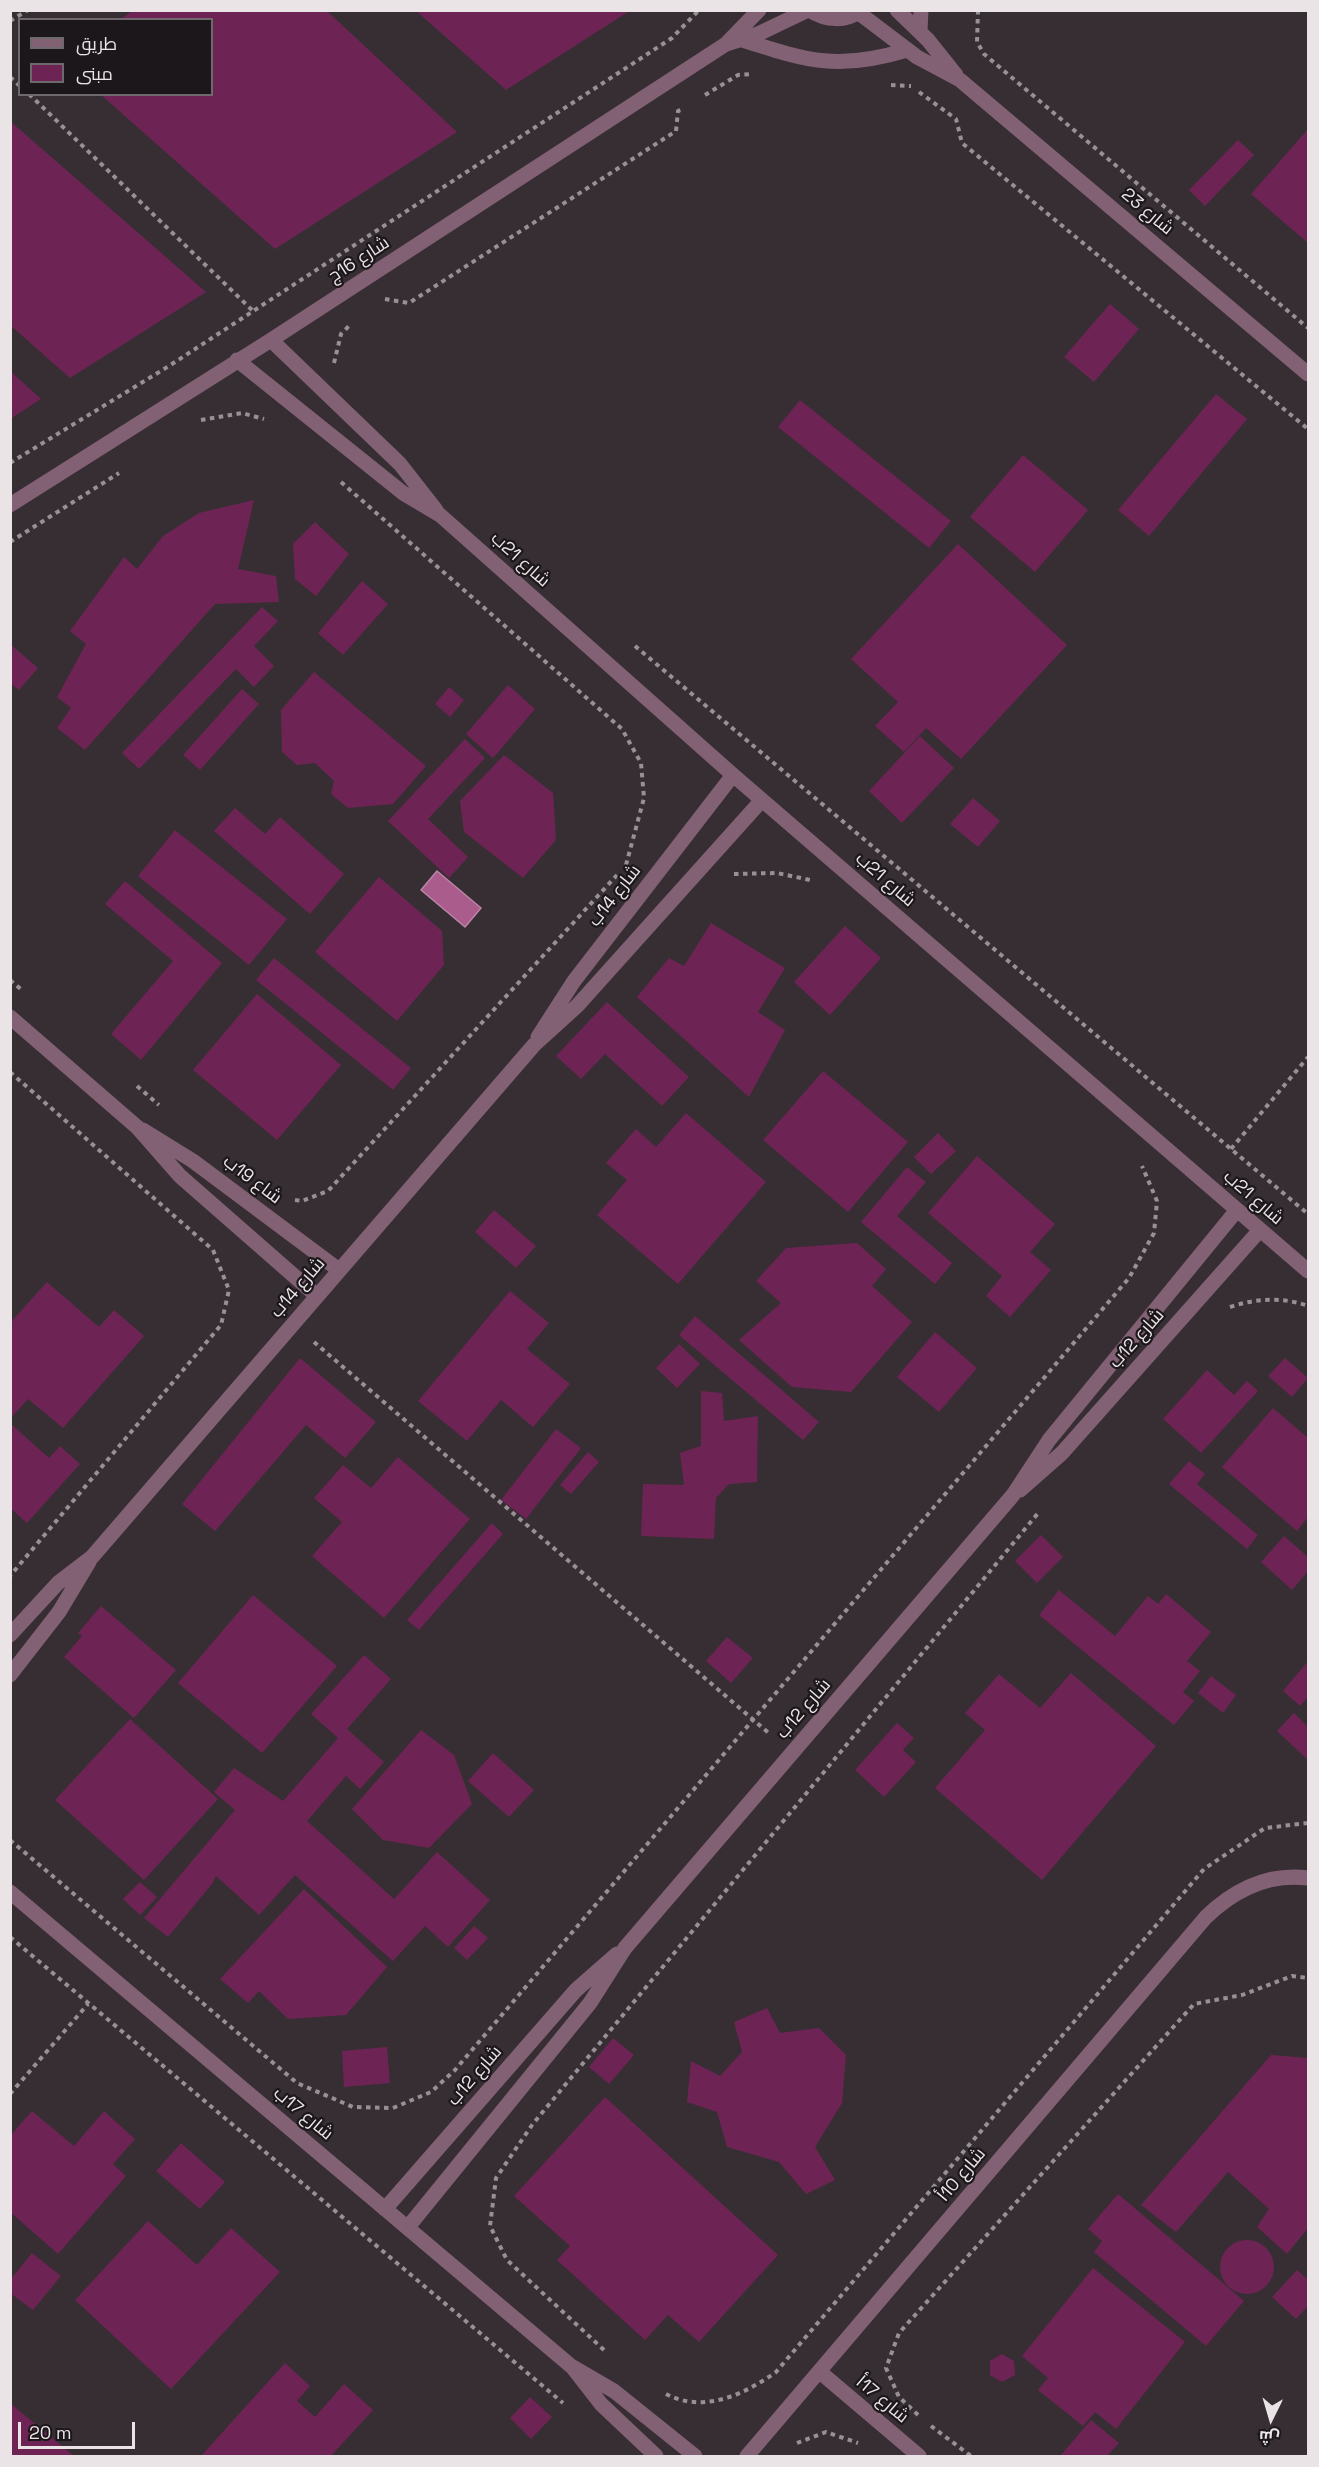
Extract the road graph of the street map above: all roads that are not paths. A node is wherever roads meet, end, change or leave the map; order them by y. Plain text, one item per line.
1 (739, 10) edge
2 (759, 10) edge
3 (808, 10) edge
4 (897, 10) edge
5 (921, 10) edge
6 (861, 12) edge
7 (920, 31) junction
8 (734, 39) junction
9 (907, 50) junction
10 (960, 80) junction
11 (274, 338) junction
12 (237, 360) junction
13 (1308, 374) edge
14 (10, 505) edge
15 (440, 515) junction
16 (733, 775) junction
17 (762, 800) junction
18 (10, 1017) edge
19 (534, 1045) junction
20 (137, 1127) junction
21 (1237, 1210) junction
22 (1260, 1230) junction
23 (339, 1270) junction
24 (1308, 1271) edge
25 (317, 1296) junction
26 (1013, 1495) junction
27 (92, 1557) junction
28 (10, 1635) edge
29 (10, 1675) edge
30 (1308, 1878) edge
31 (10, 1892) edge
32 (625, 1948) junction
33 (385, 2209) junction
34 (408, 2227) junction
35 (571, 2366) junction
36 (820, 2372) junction
37 (656, 2457) edge
38 (695, 2457) edge
39 (747, 2457) edge
40 (919, 2457) edge

1 - 8 street
2 - 8 street, شارع 16ج
3 - 6 street
3 - 8 street, شارع 16ج
4 - 7 street, شارع 23
5 - 7 street
6 - 9 street, شارع 23
7 - 10 street, شارع 23
8 - 9 street
8 - 11 street, شارع 16ج
9 - 10 street, شارع 23
10 - 13 street, شارع 23
11 - 12 street, شارع 16ج
11 - 15 street, شارع 21ب
12 - 14 street, شارع 16ج
12 - 15 street, شارع 21ب
15 - 16 street, شارع 21ب
16 - 17 street, شارع 21ب
16 - 19 street, شارع 14ب
17 - 19 street, شارع 14ب
17 - 21 street, شارع 21ب
18 - 20 street, شاع 19ب
19 - 23 street, شارع 14ب
20 - 23 street, شاع 19ب
20 - 25 street, شاع 19ب
21 - 22 street, شارع 21ب
21 - 26 street, شارع 12ب
22 - 24 street, شارع 21ب
22 - 26 street, شارع 12ب
23 - 25 street, شارع 14ب
25 - 27 street, شارع 14ب
26 - 32 street, شارع 12ب
27 - 28 street, شارع 14ب
27 - 29 street, شارع 14ب
30 - 36 street, شارع 10أ
31 - 33 street, شارع 17ب
32 - 33 street, شارع 12ب
32 - 34 street, شارع 12ب
33 - 34 street, شارع 17ب
34 - 35 street, شارع 17ب
35 - 37 street, شارع 17ب
35 - 38 street, شارع 17ب
36 - 39 street, شارع 10أ
36 - 40 street, شارع 17أ

